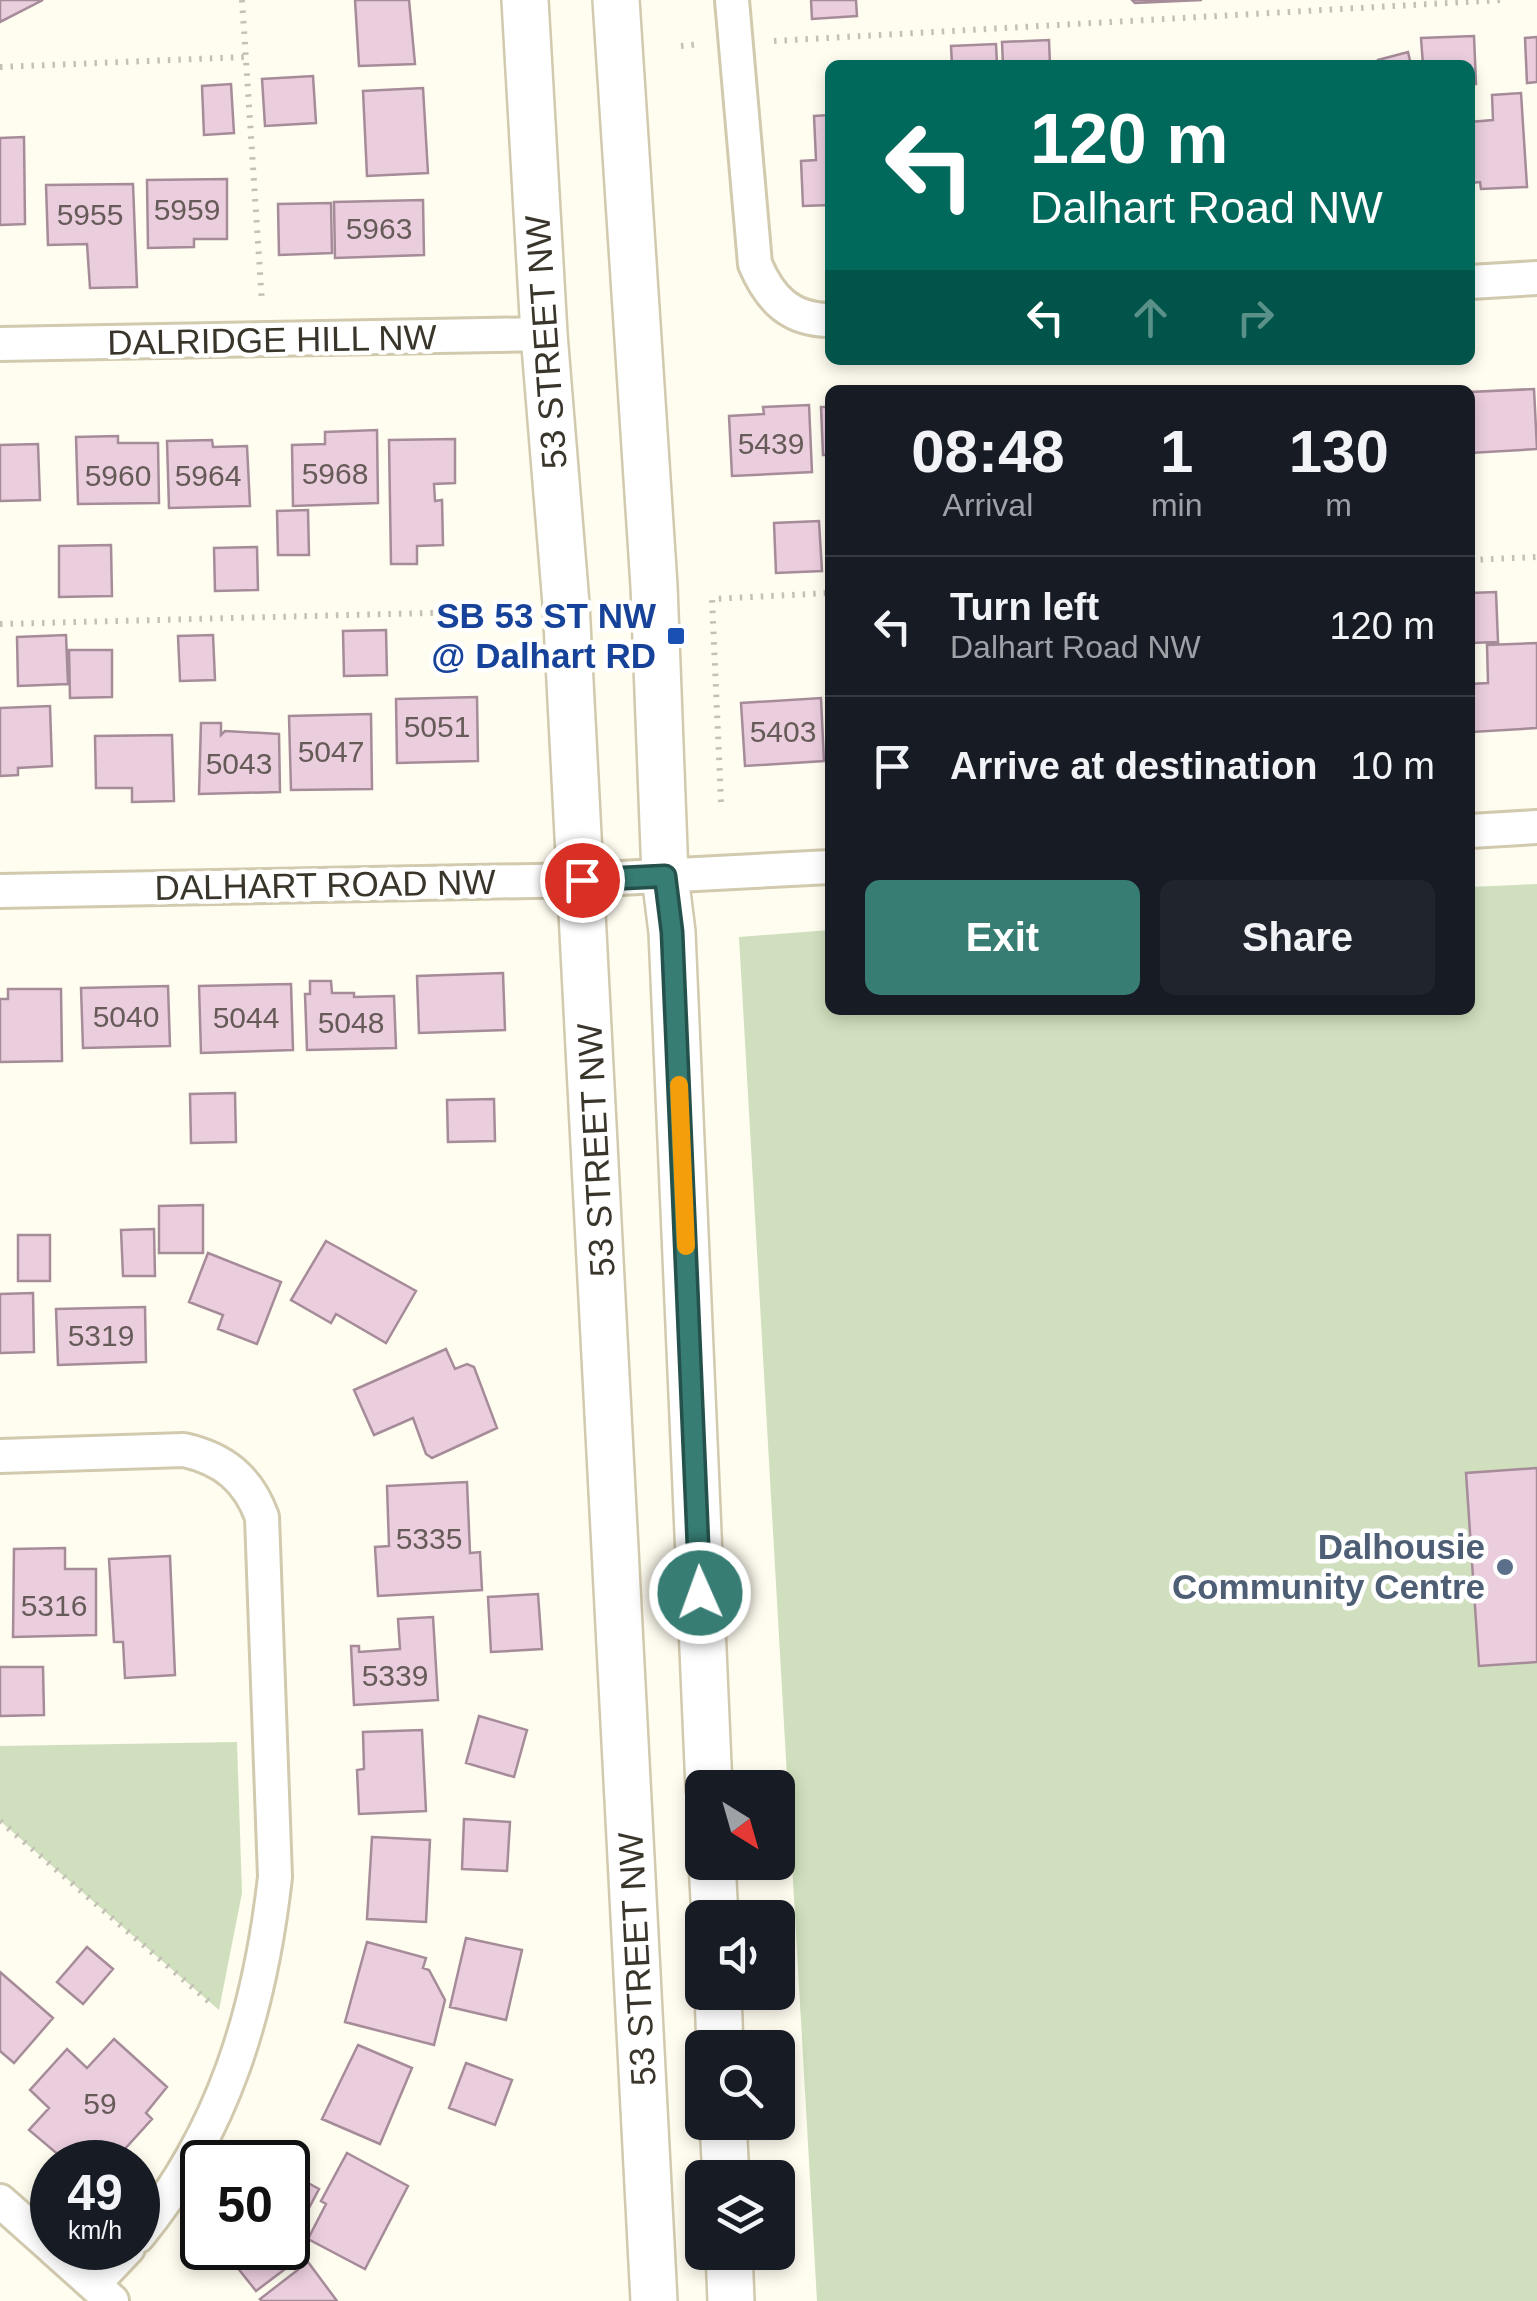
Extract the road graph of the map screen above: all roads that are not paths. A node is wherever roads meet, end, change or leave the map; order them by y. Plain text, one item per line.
1 (525, 0) edge
2 (616, 0) edge
3 (732, 0) edge
4 (1537, 278) edge
5 (1475, 282) edge
6 (825, 319) edge
7 (544, 334) junction
8 (0, 344) edge
9 (1537, 827) edge
10 (1475, 831) edge
11 (825, 867) edge
12 (665, 876) junction
13 (582, 880) junction
14 (0, 892) edge
15 (0, 1456) edge
16 (708, 1770) edge
17 (0, 2201) edge
18 (160, 2205) edge
19 (30, 2227) edge
20 (79, 2270) edge
21 (116, 2270) edge
22 (730, 2270) edge
23 (103, 2292) edge
24 (654, 2301) edge
25 (731, 2301) edge

1 - 7 main road, 53 STREET NW
2 - 12 main road
3 - 6 street
4 - 5 street
7 - 8 street, DALRIDGE HILL NW
7 - 13 main road, 53 STREET NW
9 - 10 street
11 - 12 street, DALHART ROAD NW
12 - 13 street, DALHART ROAD NW
12 - 16 main road
13 - 14 street, DALHART ROAD NW
13 - 24 main road, 53 STREET NW
15 - 18 street
17 - 19 street
20 - 23 street
21 - 23 street
22 - 25 main road

